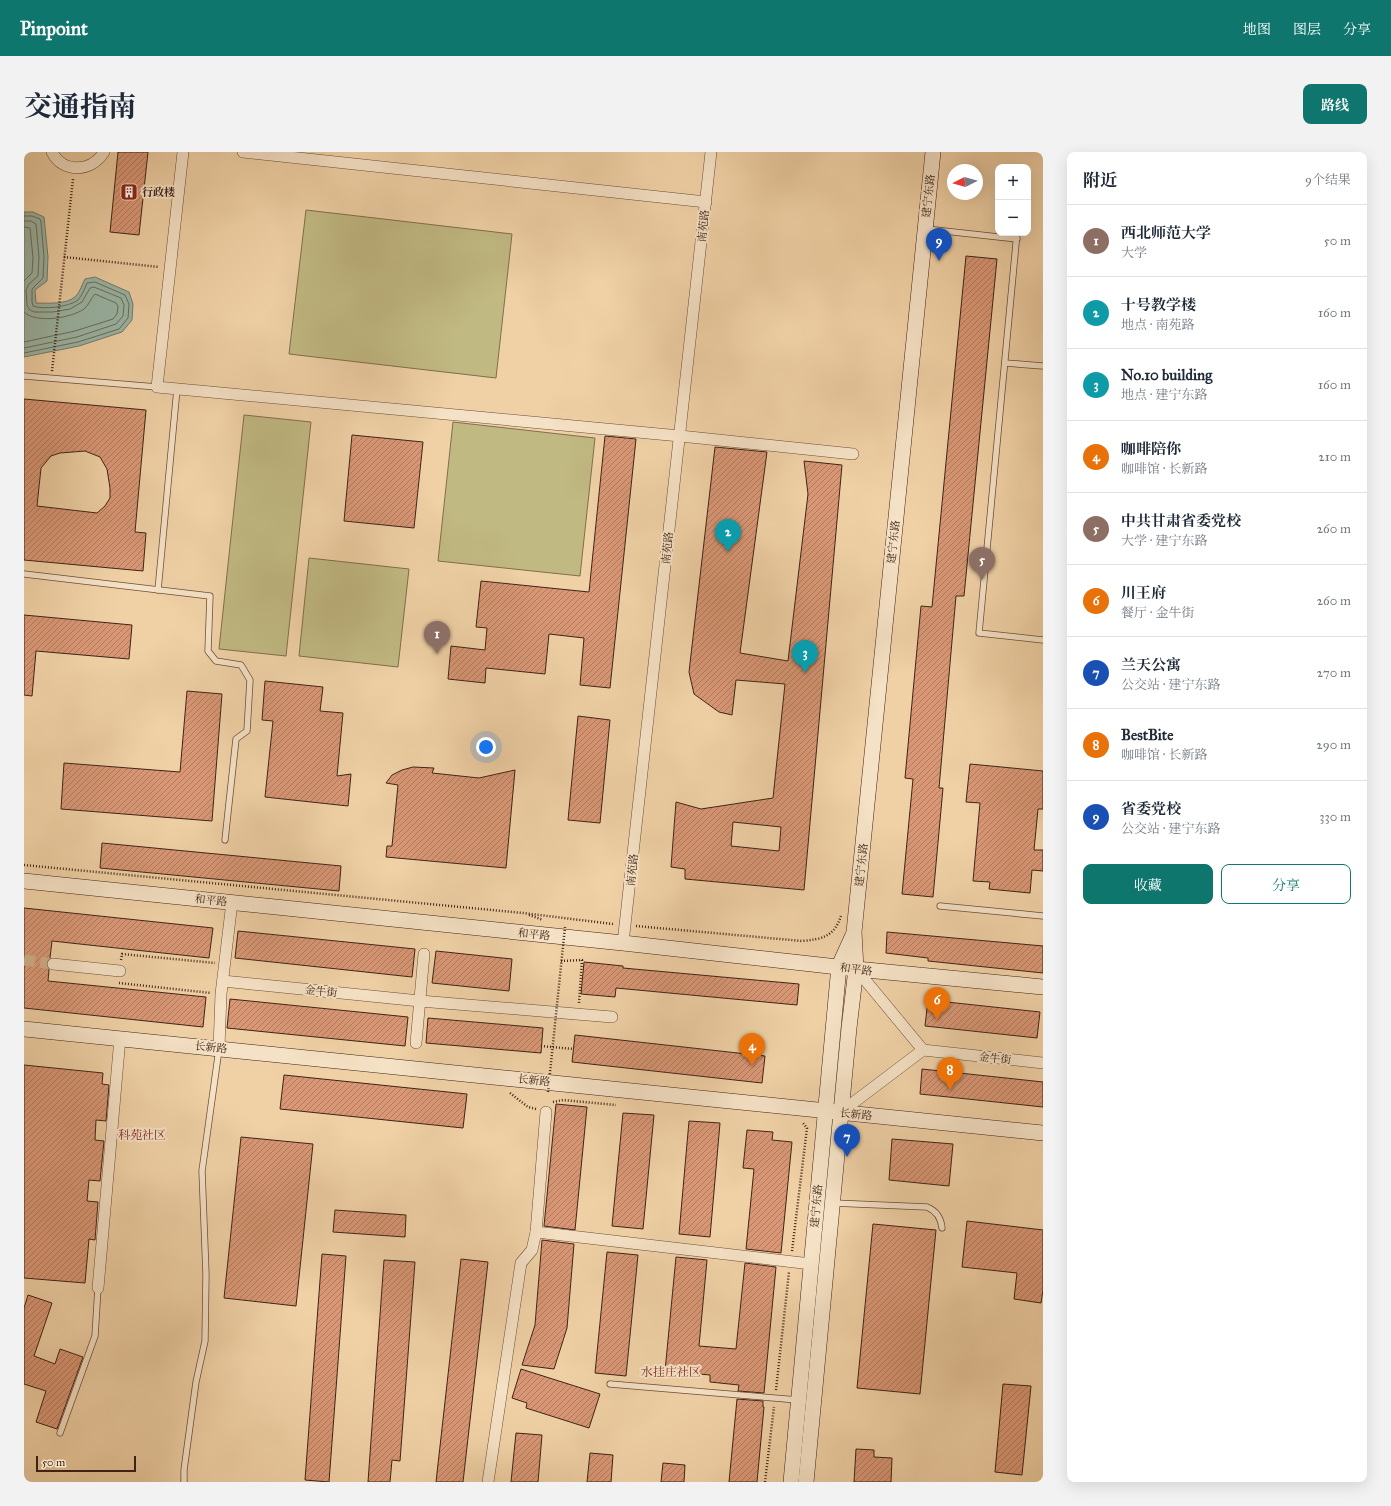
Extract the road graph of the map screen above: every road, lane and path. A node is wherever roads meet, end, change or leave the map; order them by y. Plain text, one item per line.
1 (52, 152) edge
2 (104, 152) edge
3 (183, 152) edge
4 (243, 152) edge
5 (712, 152) edge
6 (933, 152) edge
7 (74, 168) junction
8 (706, 202) junction
9 (925, 229) junction
10 (995, 234) edge
11 (1017, 236) edge
12 (64, 257) junction
13 (169, 268) junction
14 (1005, 363) junction
15 (1043, 366) edge
16 (24, 376) edge
17 (51, 378) junction
18 (157, 387) junction
19 (177, 389) junction
20 (680, 436) junction
21 (853, 454) dead end
22 (24, 574) edge
23 (158, 590) junction
24 (1043, 640) edge
25 (225, 840) dead end
26 (24, 865) edge
27 (24, 881) edge
28 (232, 902) junction
29 (940, 906) dead end
30 (841, 910) dead end
31 (1043, 916) edge
32 (625, 925) junction
33 (565, 927) dead end
34 (854, 932) junction
35 (623, 943) junction
36 (424, 954) dead end
37 (561, 961) junction
38 (53, 964) tunnel mouth
39 (224, 964) junction
40 (839, 966) junction
41 (856, 969) junction
42 (120, 971) junction
43 (223, 981) junction
44 (1043, 987) edge
45 (221, 994) junction
46 (420, 1001) junction
47 (578, 1014) junction
48 (612, 1017) dead end
49 (24, 1029) edge
50 (120, 1038) junction
51 (416, 1043) dead end
52 (542, 1046) dead end
53 (553, 1047) junction
54 (219, 1048) junction
55 (574, 1049) dead end
56 (923, 1050) junction
57 (1043, 1063) edge
58 (548, 1092) dead end
59 (618, 1105) dead end
60 (825, 1111) junction
61 (546, 1112) joint
62 (841, 1112) junction
63 (801, 1120) dead end
64 (1043, 1133) edge
65 (833, 1203) junction
66 (942, 1228) dead end
67 (536, 1232) junction
68 (791, 1261) junction
69 (811, 1264) junction
70 (98, 1288) joint
71 (610, 1384) dead end
72 (775, 1398) junction
73 (798, 1400) junction
74 (60, 1433) dead end
75 (184, 1482) edge
76 (488, 1482) edge
77 (765, 1482) edge
78 (790, 1482) edge
79 (806, 1482) edge

1 - 7 street
2 - 7 street
3 - 13 street
4 - 8 street
5 - 8 street, 南苑路
6 - 9 street, 建宁东路
7 - 12 path
8 - 20 street, 南苑路
9 - 10 lane
9 - 34 street, 建宁东路
11 - 14 lane
12 - 13 path
12 - 17 path
13 - 18 street
14 - 15 lane
14 - 24 lane
16 - 17 lane
17 - 18 lane
18 - 19 street
19 - 20 street
19 - 23 lane
20 - 21 street
20 - 32 street, 南苑路
22 - 23 lane
23 - 25 lane
26 - 32 path
27 - 28 street, 和平路
28 - 35 street, 和平路
28 - 39 street
29 - 31 lane
30 - 32 path
32 - 35 street, 南苑路
33 - 37 path, bridge
34 - 40 street, 建宁东路
34 - 41 street, 建宁东路
35 - 40 street, 和平路
36 - 46 street
37 - 47 path
37 - 53 path, bridge
38 - 42 street
39 - 42 path
39 - 43 street
40 - 41 street, 和平路
40 - 60 street, 建宁东路
41 - 44 street, 和平路
41 - 56 street
41 - 62 street, 建宁东路
42 - 45 path
43 - 45 street
43 - 46 street, 金牛街
45 - 54 street
46 - 47 street, 金牛街
46 - 51 street
47 - 48 street, 金牛街
49 - 50 street, 长新路
50 - 54 street, 长新路
50 - 70 street
52 - 53 path
53 - 55 path
53 - 58 path, bridge
54 - 60 street, 长新路
54 - 75 lane
56 - 57 street, 金牛街
56 - 62 street
59 - 61 path
60 - 62 street, 长新路
60 - 69 street, 建宁东路
61 - 67 street
62 - 64 street, 长新路
62 - 65 street, 建宁东路
63 - 68 path
65 - 66 lane
65 - 79 street, 建宁东路
67 - 68 street
67 - 76 street
68 - 69 street
68 - 72 path
69 - 73 street, 建宁东路
70 - 74 lane
71 - 72 lane
72 - 73 lane
72 - 77 path
73 - 78 street, 建宁东路

